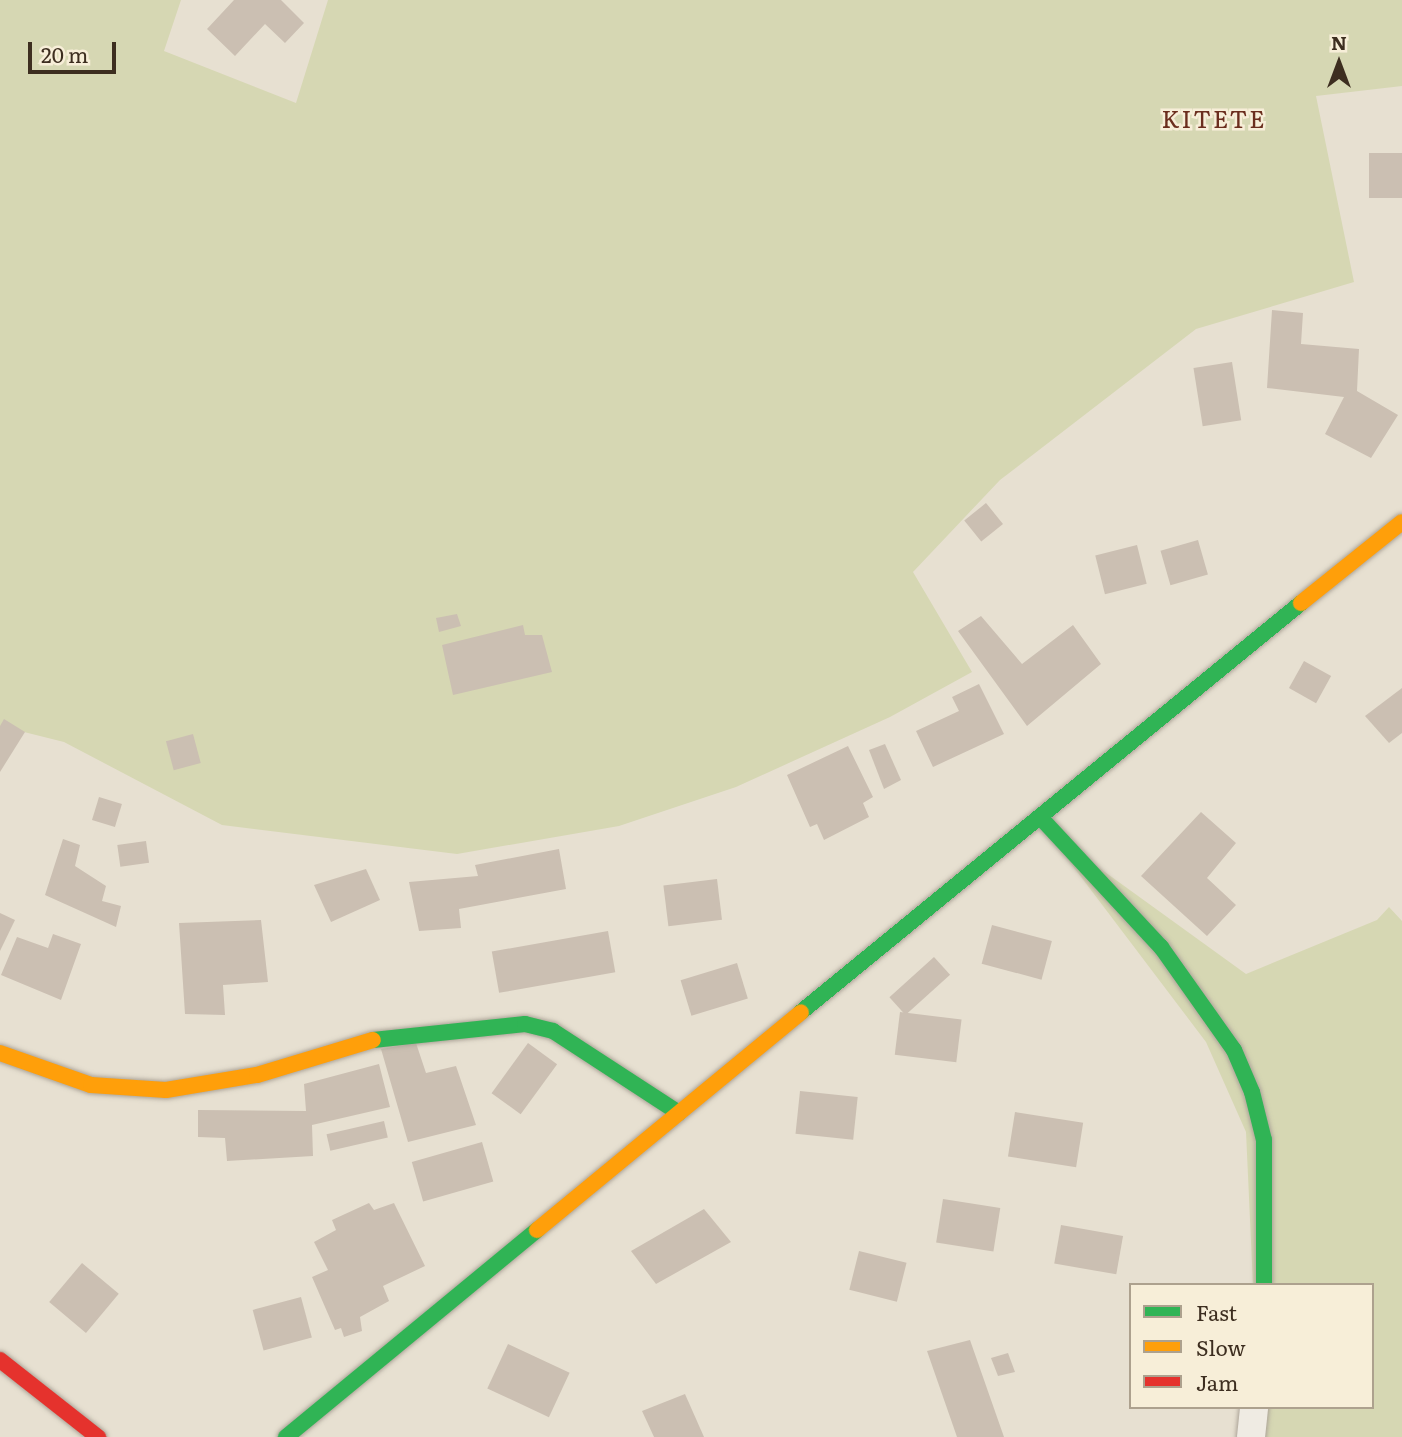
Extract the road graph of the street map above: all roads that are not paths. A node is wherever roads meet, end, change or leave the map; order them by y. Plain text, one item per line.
1 (1402, 522) edge
2 (1040, 817) junction
3 (0, 1053) edge
4 (679, 1113) junction
5 (1264, 1283) edge
6 (0, 1360) edge
7 (1254, 1409) edge
8 (98, 1437) edge
9 (286, 1437) edge
10 (1251, 1437) edge

1 - 2 street
2 - 4 street
2 - 5 street
3 - 4 street
4 - 9 street
6 - 8 street
7 - 10 street

